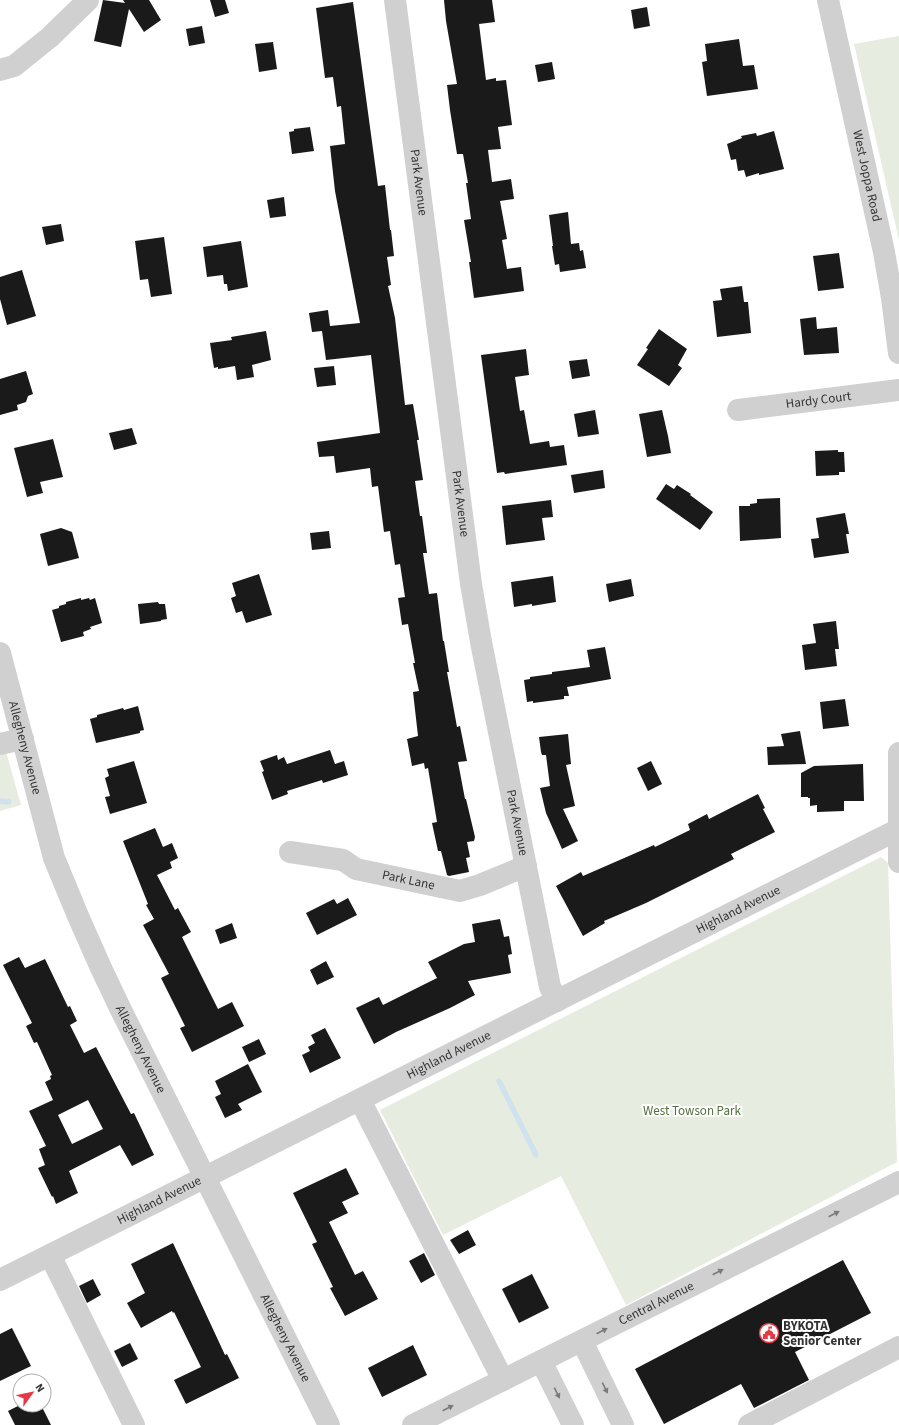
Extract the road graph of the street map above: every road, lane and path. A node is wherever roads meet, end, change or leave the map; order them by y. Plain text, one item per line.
1 (88, 0) edge
2 (396, 0) edge
3 (828, 0) edge
4 (1, 66) edge
5 (899, 353) edge
6 (899, 390) edge
7 (738, 410) dead end
8 (0, 654) edge
9 (23, 739) junction
10 (0, 744) edge
11 (899, 753) edge
12 (899, 830) edge
13 (290, 852) dead end
14 (899, 862) edge
15 (526, 866) junction
16 (557, 1001) junction
17 (360, 1100) junction
18 (205, 1178) junction
19 (899, 1182) edge
20 (50, 1255) junction
21 (0, 1280) edge
22 (582, 1341) junction
23 (899, 1347) edge
24 (540, 1361) junction
25 (503, 1380) junction
26 (134, 1425) edge
27 (330, 1425) edge
28 (413, 1425) edge
29 (573, 1425) edge
30 (623, 1425) edge
31 (749, 1425) edge

1 - 4 street
2 - 15 street, Park Avenue
3 - 5 street, West Joppa Road
6 - 7 street, Hardy Court
8 - 9 street, Allegheny Avenue
9 - 10 street
9 - 18 street, Allegheny Avenue
11 - 12 street
12 - 14 street
12 - 16 street, Highland Avenue
13 - 15 street, Park Lane
15 - 16 street, Park Avenue
16 - 17 street, Highland Avenue
17 - 18 street, Highland Avenue
17 - 25 street
18 - 20 street, Highland Avenue
18 - 27 street, Allegheny Avenue
22 -> 19 street, Central Avenue
20 - 21 street, Highland Avenue
20 - 26 street
22 - 24 street, Central Avenue
22 -> 30 street
23 - 31 street
24 - 25 street, Central Avenue
24 -> 29 street
28 -> 25 street, Central Avenue

